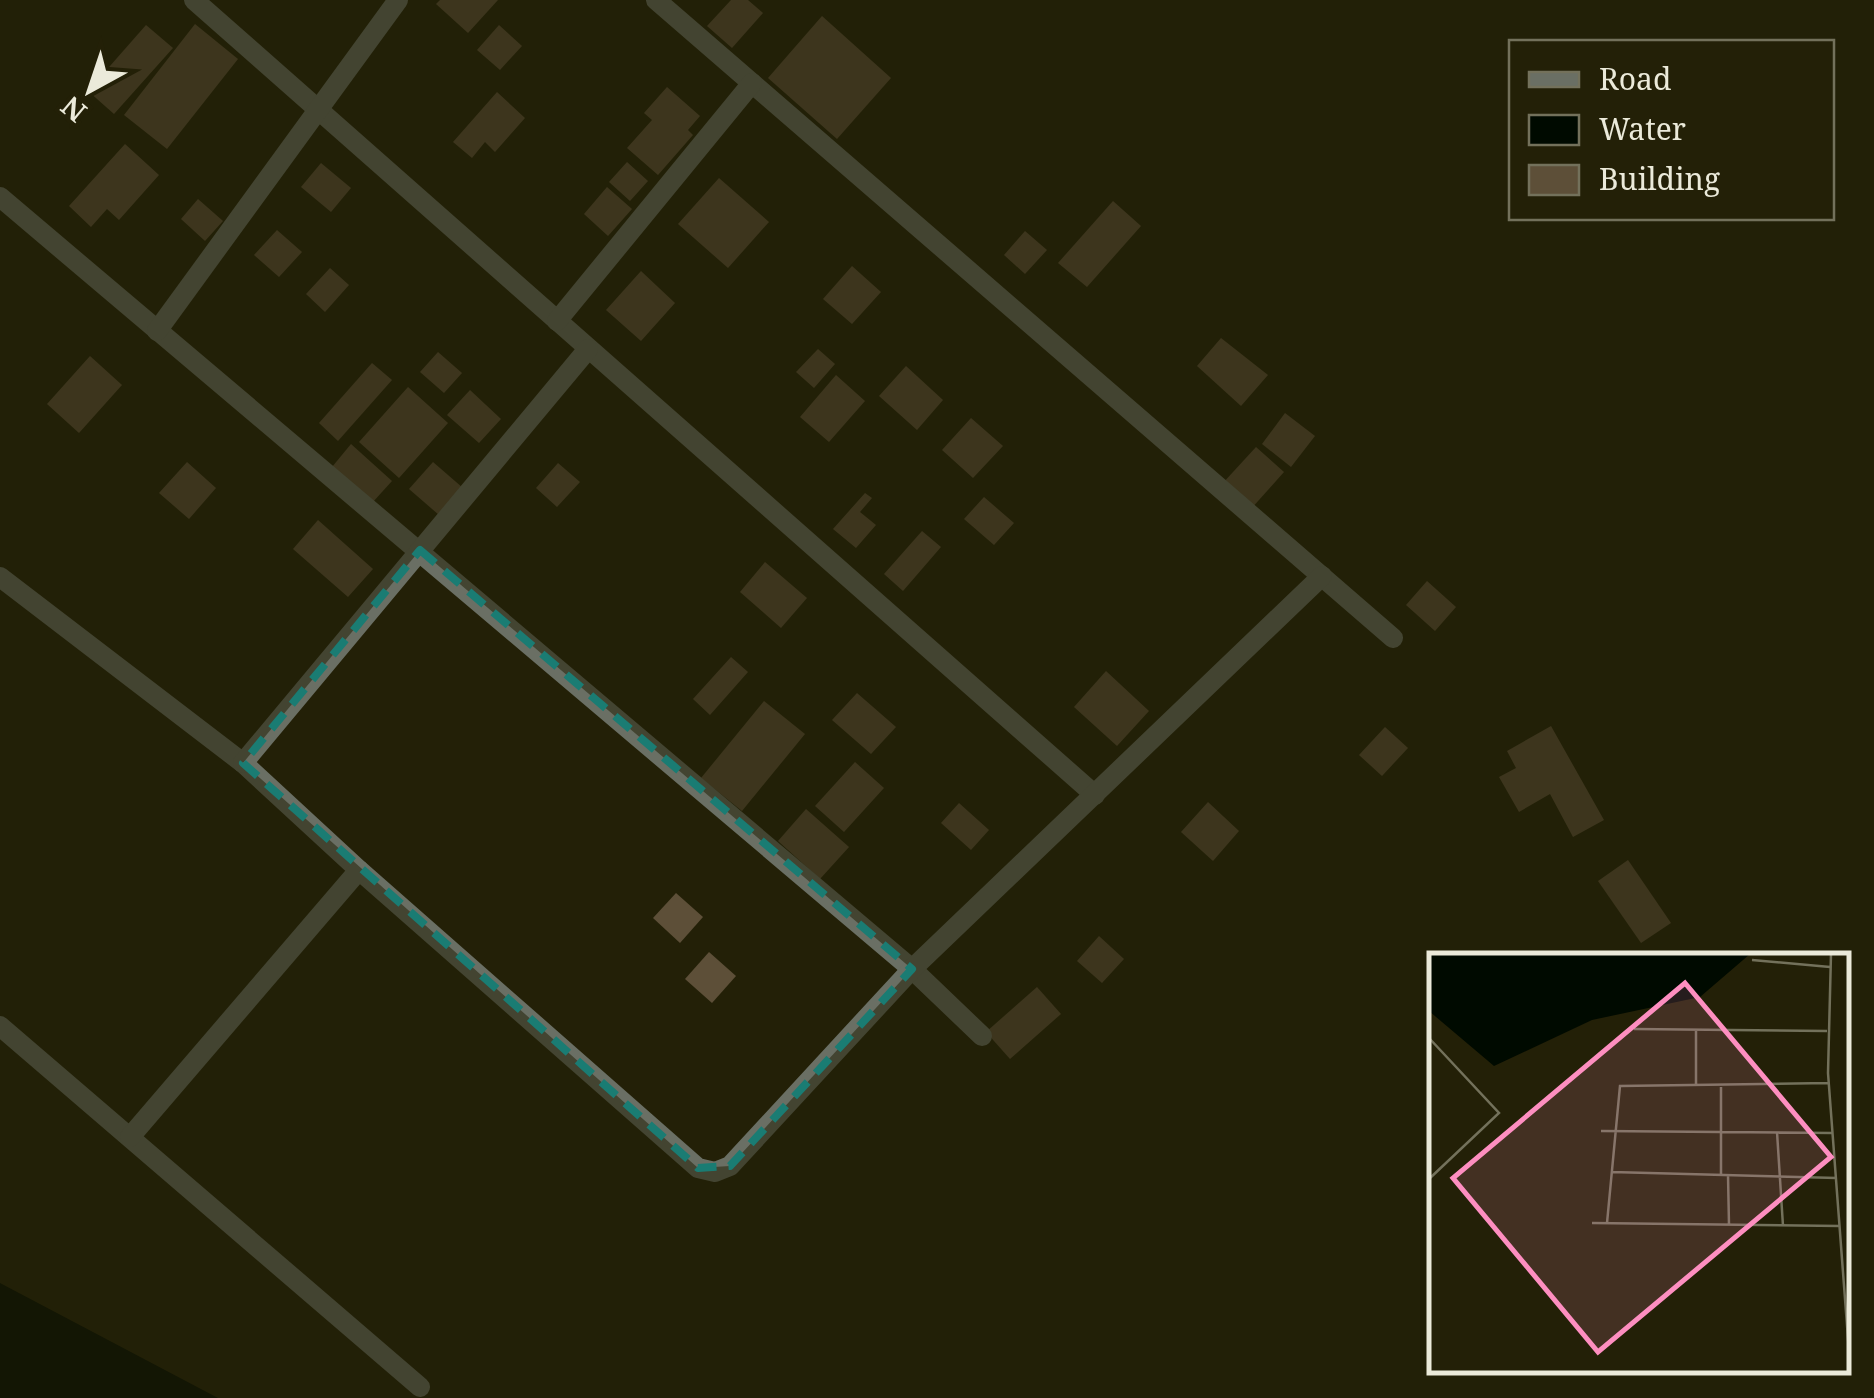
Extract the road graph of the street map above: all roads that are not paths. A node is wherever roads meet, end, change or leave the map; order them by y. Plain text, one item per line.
1 (194, 0) edge
2 (398, 0) edge
3 (656, 0) edge
4 (752, 83) junction
5 (318, 110) junction
6 (0, 196) edge
7 (558, 321) junction
8 (157, 332) junction
9 (588, 348) junction
10 (420, 550) junction
11 (1322, 576) junction
12 (0, 577) edge
13 (1392, 638) dead end
14 (243, 763) junction
15 (1095, 794) junction
16 (359, 870) junction
17 (912, 969) junction
18 (0, 1026) edge
19 (982, 1036) dead end
20 (130, 1138) junction
21 (420, 1387) dead end

1 - 5 street
2 - 5 street
3 - 4 street
4 - 7 street
4 - 11 street
5 - 7 street
5 - 8 street
6 - 8 street
7 - 9 street
8 - 10 street
9 - 10 street
9 - 15 street
10 - 14 street
10 - 17 street
11 - 13 street
11 - 15 street
12 - 14 street
14 - 16 street
15 - 17 street
16 - 17 street
16 - 20 street
17 - 19 street
18 - 20 street
20 - 21 street

